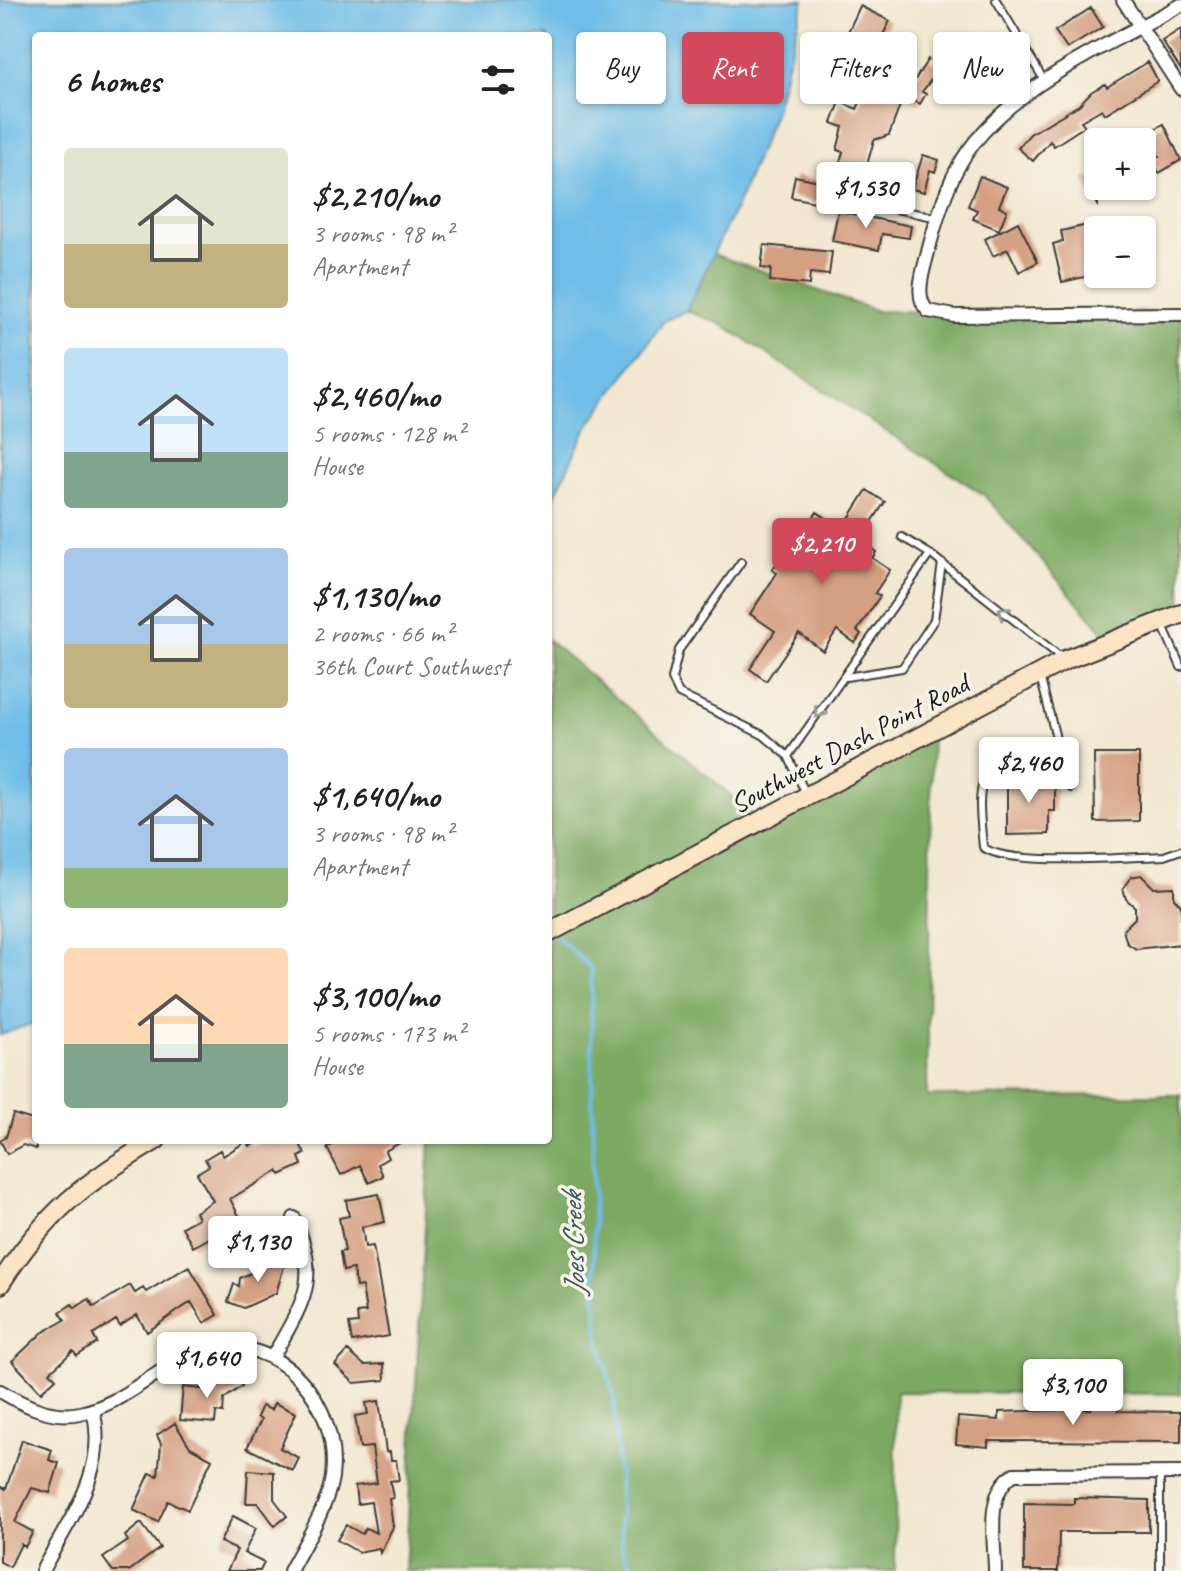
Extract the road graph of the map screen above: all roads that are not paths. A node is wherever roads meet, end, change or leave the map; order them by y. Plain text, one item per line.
1 (996, 0) edge
2 (1123, 0) edge
3 (1181, 5) edge
4 (1141, 27) junction
5 (1047, 82) junction
6 (1181, 89) edge
7 (859, 201) dead end
8 (938, 218) junction
9 (1181, 314) edge
10 (902, 537) dead end
11 (930, 554) junction
12 (741, 562) dead end
13 (942, 563) junction
14 (1181, 614) edge
15 (1162, 622) junction
16 (1065, 660) junction
17 (1181, 666) edge
18 (1040, 673) junction
19 (845, 677) junction
20 (1059, 750) junction
21 (788, 756) junction
22 (1071, 788) dead end
23 (807, 797) junction
24 (1181, 850) edge
25 (552, 931) edge
26 (150, 1144) edge
27 (294, 1218) dead end
28 (0, 1284) edge
29 (273, 1356) junction
30 (0, 1391) edge
31 (93, 1410) junction
32 (1160, 1473) junction
33 (1181, 1473) edge
34 (42, 1571) edge
35 (290, 1571) edge
36 (995, 1571) edge
37 (1160, 1571) edge

1 - 5 lane
2 - 4 street
3 - 4 street
4 - 5 street
4 - 6 street
5 - 8 street
7 - 8 lane
8 - 9 street
10 - 11 lane
11 - 13 lane
11 - 19 lane
12 - 21 lane
16 -> 13 lane
13 - 19 lane
14 - 15 main road, Southwest Dash Point Road
15 - 16 main road, Southwest Dash Point Road
15 - 17 lane
16 - 18 main road, Southwest Dash Point Road
18 - 20 lane
18 - 23 main road, Southwest Dash Point Road
19 -> 21 lane
20 - 22 lane
20 - 24 lane
21 - 23 lane
23 - 25 main road, Southwest Dash Point Road
26 - 28 main road
27 - 29 street
29 - 31 street
29 - 35 street
30 - 31 street
31 - 34 street
32 - 33 street
32 - 36 street
32 - 37 lane

